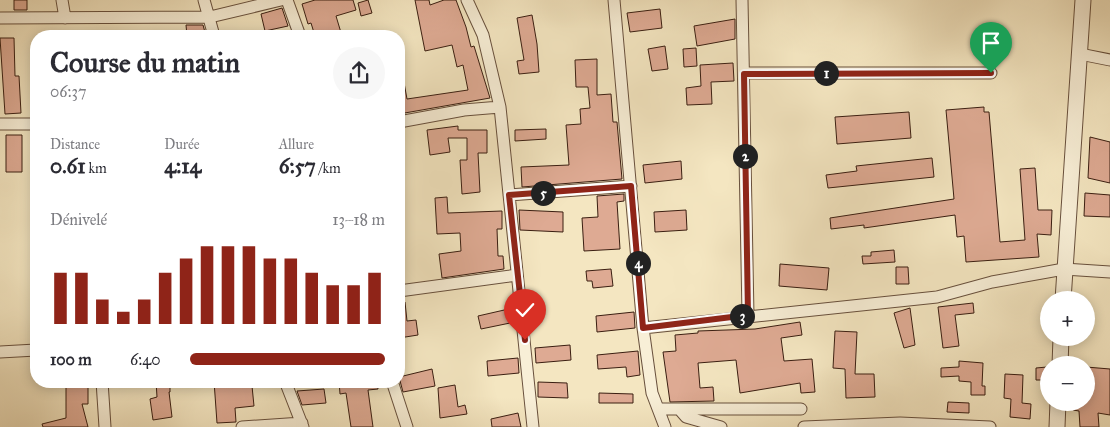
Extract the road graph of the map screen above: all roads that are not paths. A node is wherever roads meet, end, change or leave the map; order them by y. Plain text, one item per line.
1 (62, 0) edge
2 (204, 0) edge
3 (281, 0) edge
4 (287, 0) edge
5 (467, 0) edge
6 (614, 0) edge
7 (742, 0) edge
8 (1083, 0) edge
9 (210, 17) junction
10 (0, 18) edge
11 (65, 18) junction
12 (213, 30) edge
13 (298, 30) edge
14 (1080, 54) junction
15 (1110, 60) edge
16 (991, 73) dead end
17 (744, 74) junction
18 (500, 107) junction
19 (405, 121) edge
20 (0, 124) edge
21 (30, 124) edge
22 (631, 186) junction
23 (509, 195) junction
24 (1064, 269) junction
25 (1110, 272) edge
26 (517, 275) junction
27 (405, 290) edge
28 (1063, 291) edge
29 (748, 315) junction
30 (643, 328) junction
31 (30, 350) edge
32 (0, 352) edge
33 (102, 388) edge
34 (288, 388) edge
35 (394, 388) edge
36 (801, 408) dead end
37 (660, 409) junction
38 (679, 409) junction
39 (1058, 411) edge
40 (302, 425) edge
41 (104, 427) edge
42 (242, 427) edge
43 (407, 427) edge
44 (533, 427) edge
45 (666, 427) edge
46 (721, 427) edge
47 (804, 427) edge
48 (990, 427) edge
49 (1057, 427) edge

1 - 11 street
2 - 9 street
3 - 9 street
4 - 13 street
5 - 18 street
6 - 22 street
7 - 17 street
8 - 14 street
9 - 11 street
9 - 12 street
10 - 11 street
14 - 15 street
14 - 24 street
16 - 17 street
17 - 29 street
18 - 19 street
18 - 23 street
20 - 21 street
22 - 23 street
22 - 30 street
23 - 26 street
24 - 25 street
24 - 28 street
24 - 29 street
26 - 27 street
26 - 44 street
29 - 30 street
30 - 37 street
31 - 32 street
33 - 41 street
34 - 40 street
35 - 43 street
36 - 38 street
37 - 38 street
37 - 45 street
38 - 46 street
39 - 49 street
40 - 42 street
47 - 48 street

